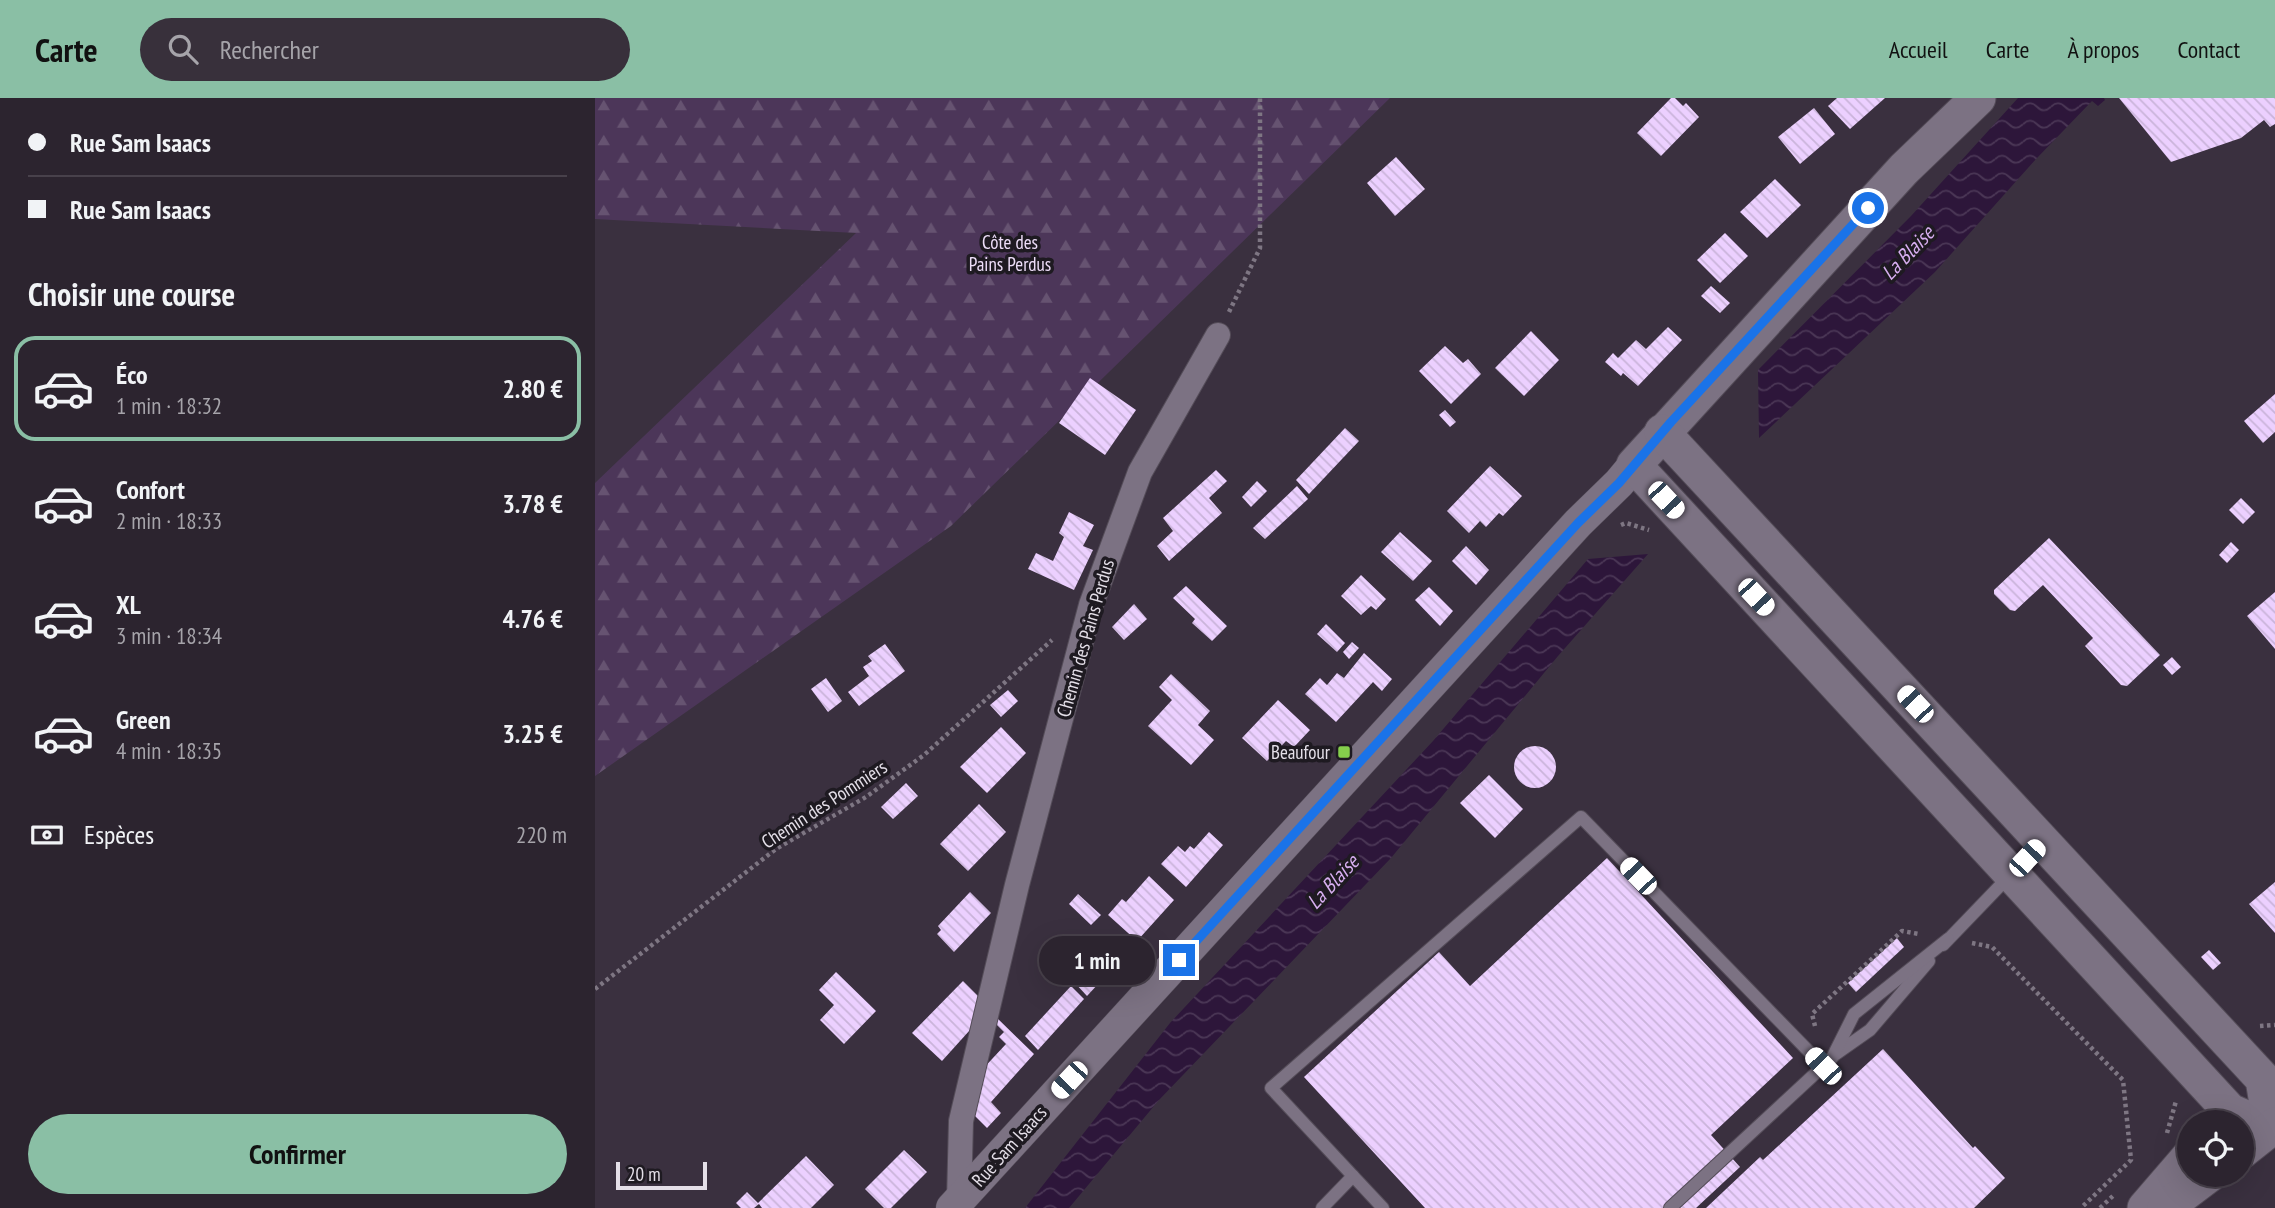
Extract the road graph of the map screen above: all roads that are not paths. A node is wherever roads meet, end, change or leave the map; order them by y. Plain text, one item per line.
1 (1978, 98) edge
2 (1218, 335) road end
3 (1663, 432) junction
4 (1633, 465) junction
5 (2042, 841) junction
6 (2012, 874) junction
7 (1948, 939) junction
8 (1827, 1062) junction
9 (2269, 1076) edge
10 (2220, 1110) edge
11 (2232, 1110) edge
12 (2254, 1123) edge
13 (2273, 1127) edge
14 (2254, 1142) edge
15 (2177, 1171) edge
16 (1353, 1176) junction
17 (2193, 1187) edge
18 (956, 1204) edge
19 (1322, 1208) edge
20 (1383, 1208) edge
21 (1670, 1208) edge
22 (2145, 1208) edge
23 (2165, 1208) edge

1 - 3 main road, Rue Sam Isaacs
2 - 18 street, Chemin des Pains Perdus
3 - 4 main road, Rue Sam Isaacs
3 - 5 main road
4 - 6 main road
4 - 18 street, Rue Sam Isaacs
5 - 6 lane
5 - 9 main road
6 - 7 lane
6 - 10 main road
7 - 8 lane
7 - 8 lane
8 - 16 lane
8 - 21 lane
9 - 11 main road
9 - 13 main road
12 - 13 main road
13 - 14 main road
15 - 22 main road
16 - 19 lane
16 - 20 lane
17 - 23 main road

